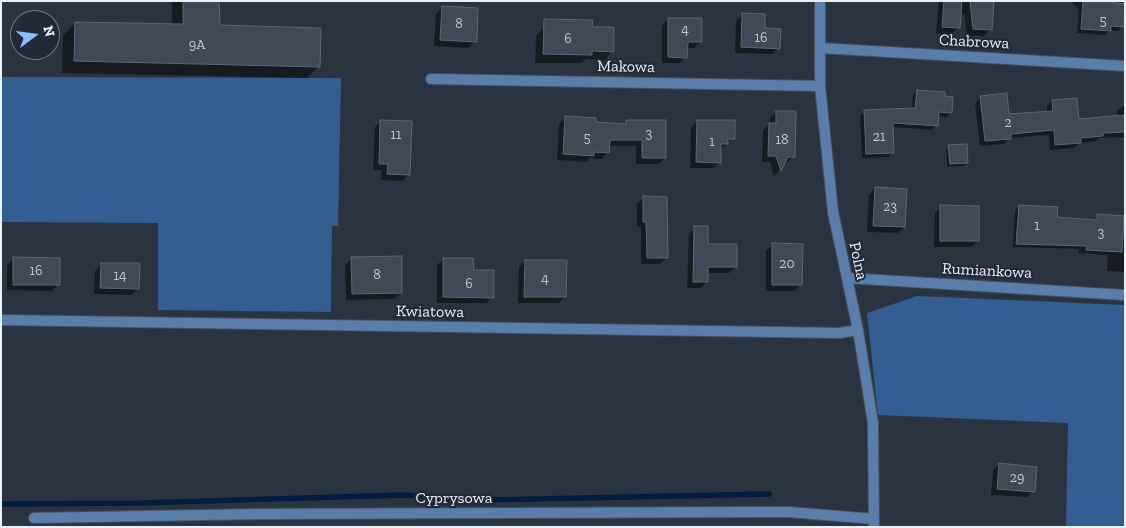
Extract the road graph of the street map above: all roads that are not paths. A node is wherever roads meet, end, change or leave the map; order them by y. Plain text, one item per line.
1 (820, 1) edge
2 (821, 48) junction
3 (1125, 66) edge
4 (432, 79) dead end
5 (820, 86) junction
6 (846, 278) junction
7 (1125, 295) edge
8 (1, 320) edge
9 (858, 330) junction
10 (34, 518) dead end
11 (874, 523) edge

1 - 2 street, Polna
2 - 3 street, Chabrowa
2 - 5 street, Polna
4 - 5 street, Makowa
5 - 6 street, Polna
6 - 7 street, Rumiankowa
6 - 9 street, Polna
8 - 9 street, Kwiatowa
9 - 11 street, Polna
10 - 11 street, Cyprysowa

